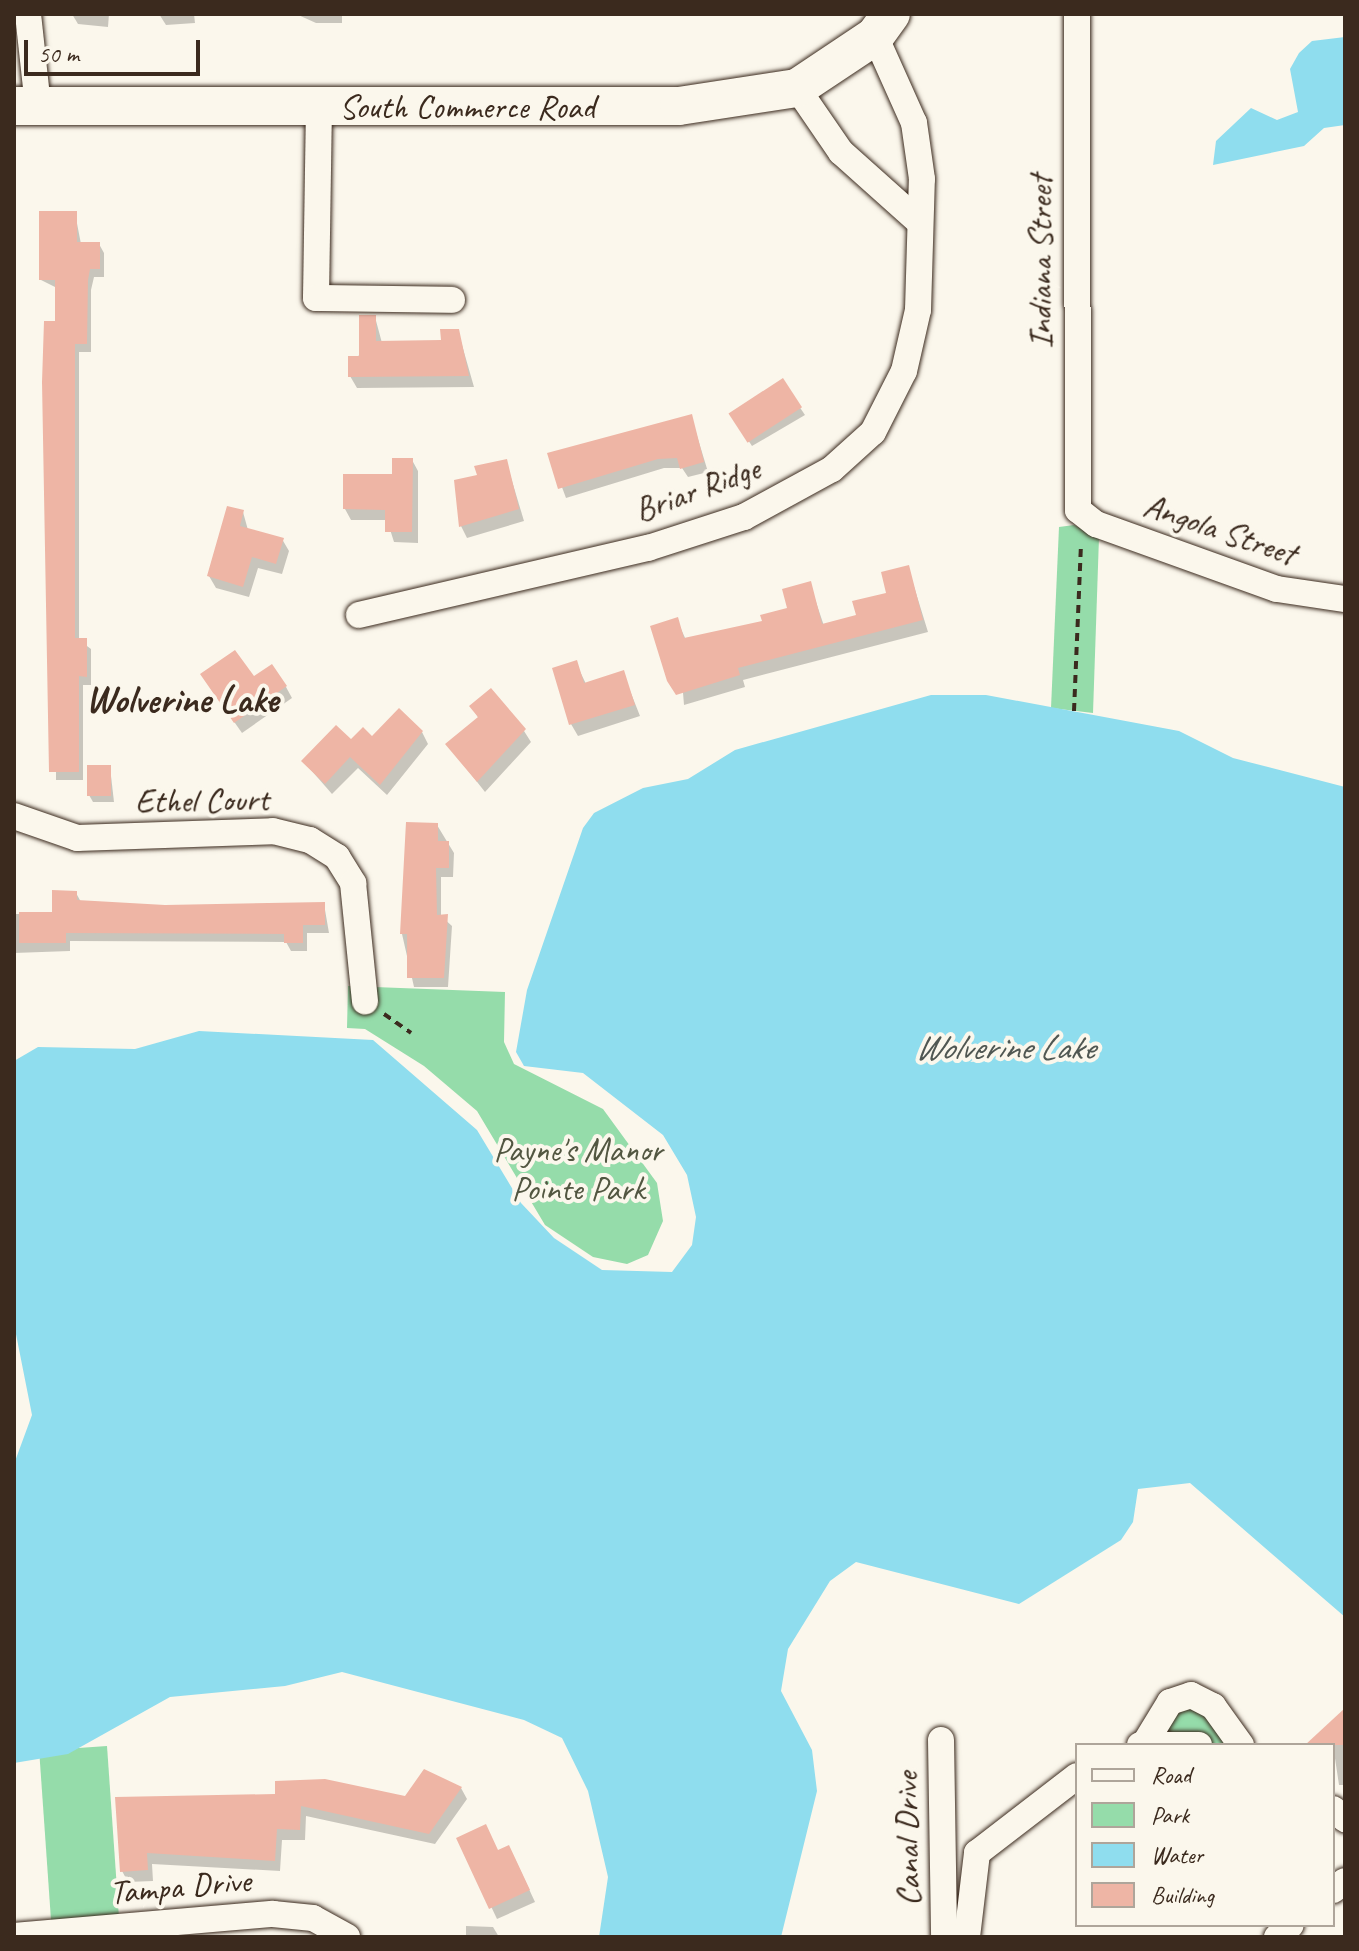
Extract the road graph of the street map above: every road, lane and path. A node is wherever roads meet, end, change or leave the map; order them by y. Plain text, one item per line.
1 (28, 14) edge
2 (1077, 14) edge
3 (883, 25) edge
4 (797, 88) junction
5 (26, 106) edge
6 (319, 106) junction
7 (917, 220) junction
8 (452, 300) dead end
9 (1078, 510) junction
10 (1345, 599) edge
11 (359, 615) dead end
12 (1074, 711) dead end
13 (14, 816) edge
14 (365, 1001) joint
15 (411, 1033) dead end
16 (941, 1740) dead end
17 (1143, 1743) edge
18 (1240, 1743) edge
19 (1075, 1778) edge
20 (955, 1904) junction
21 (14, 1936) edge
22 (347, 1937) edge
23 (944, 1937) edge
24 (967, 1937) edge

1 - 5 street
2 - 9 street, Indiana Street
3 - 4 street, South Commerce Road
3 - 7 street, Briar Ridge
4 - 6 street, South Commerce Road
4 - 7 street
5 - 6 street, South Commerce Road
6 - 8 street
7 - 11 street, Briar Ridge
9 - 10 street, Angola Street
9 - 12 path
13 - 14 street, Ethel Court
14 - 15 path
16 - 20 street, Canal Drive
17 - 18 street
19 - 20 street
20 - 23 street, Canal Drive
20 - 24 street
21 - 22 street, Tampa Drive

